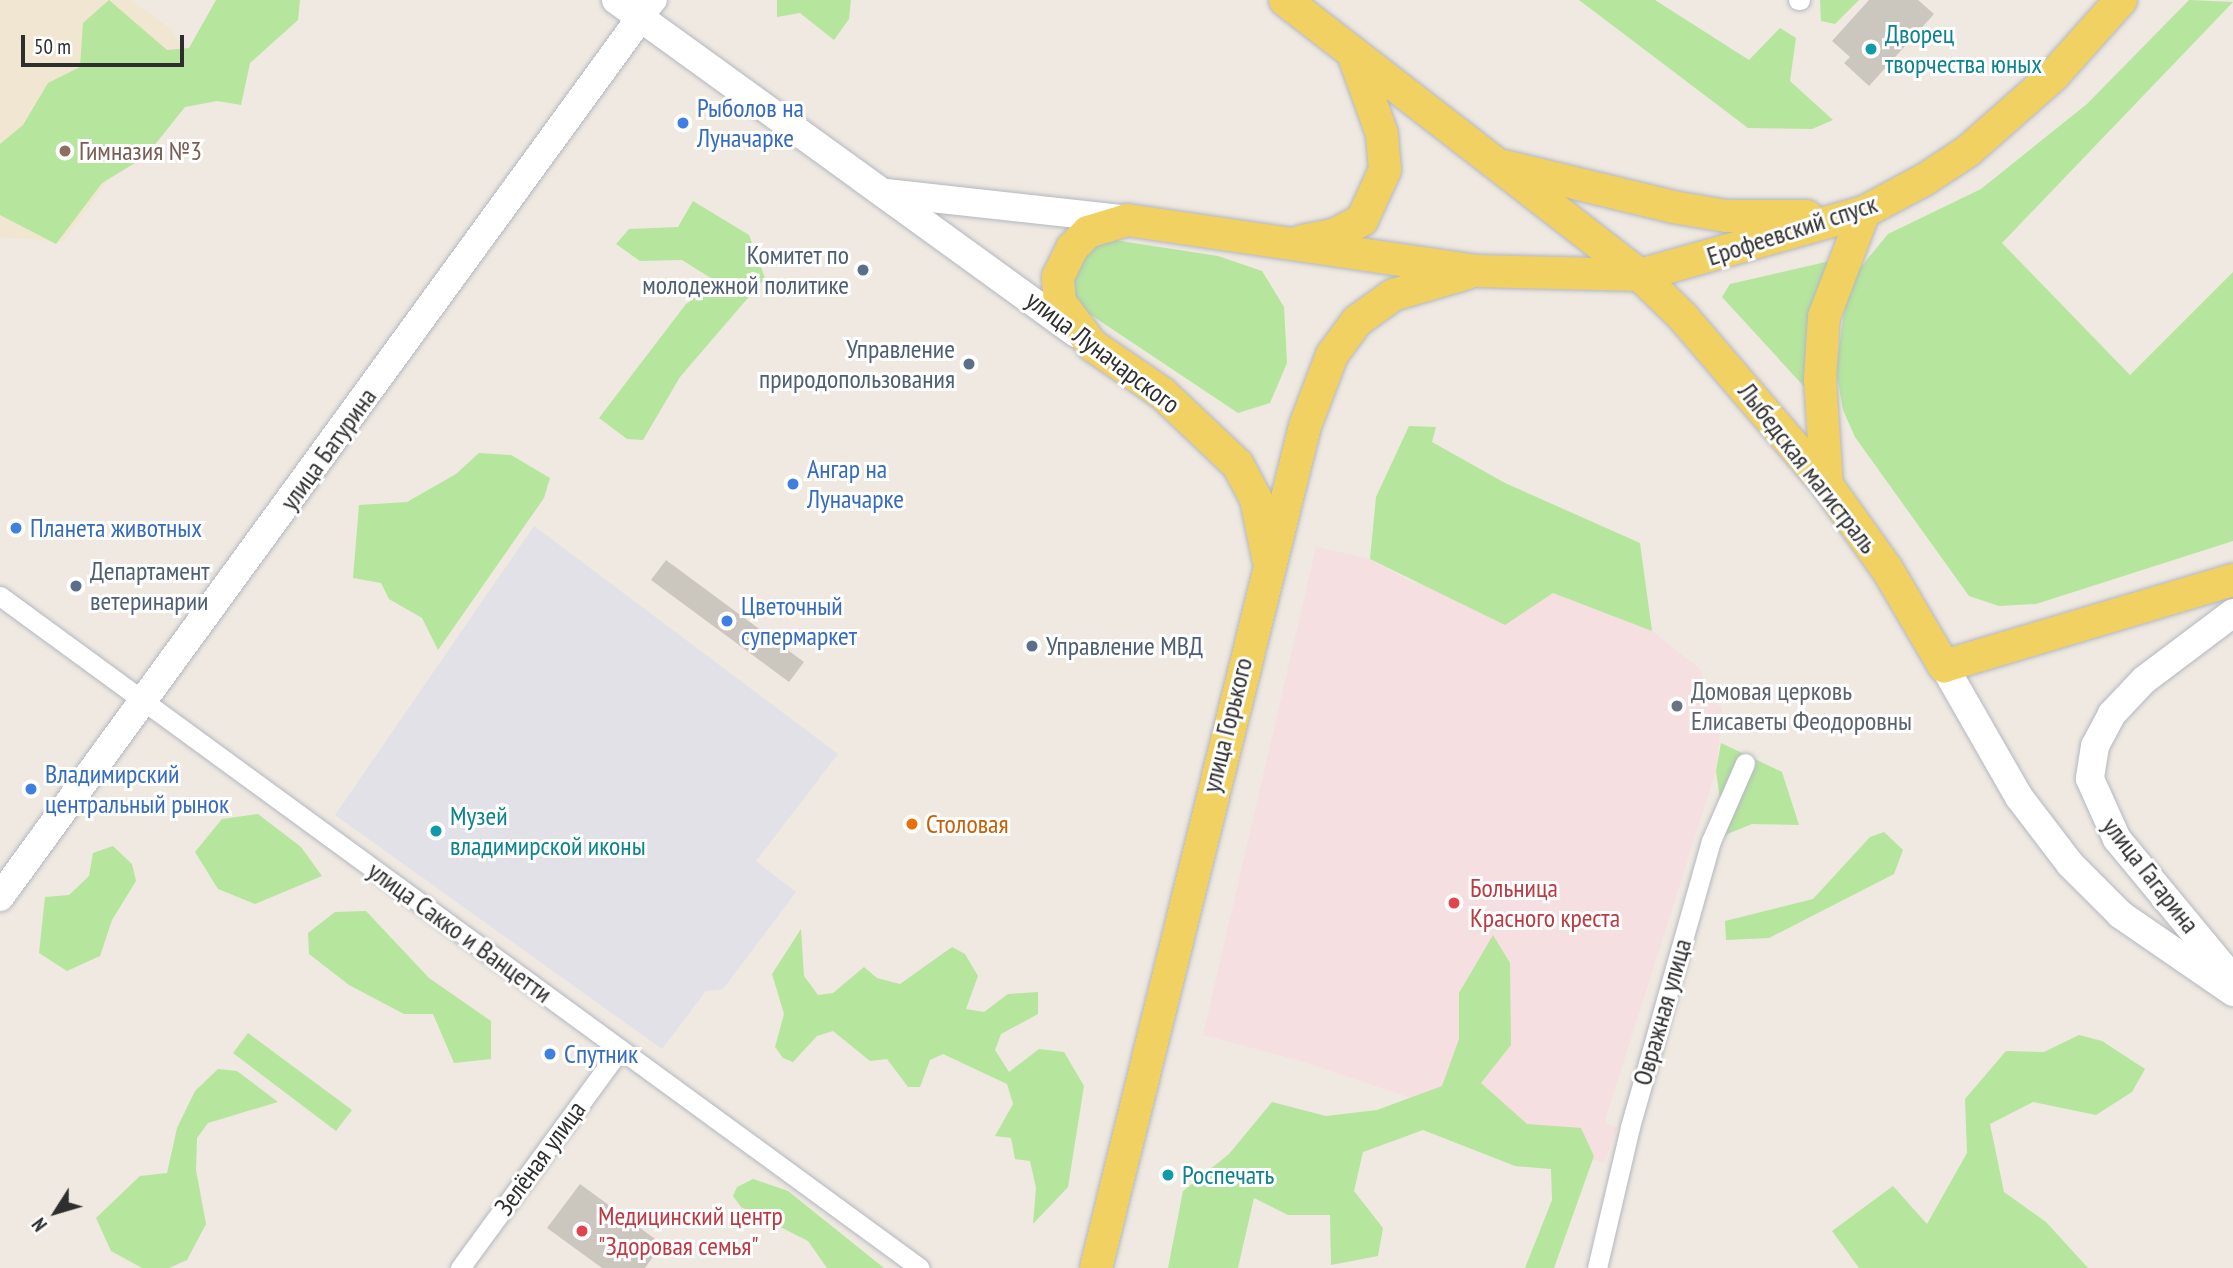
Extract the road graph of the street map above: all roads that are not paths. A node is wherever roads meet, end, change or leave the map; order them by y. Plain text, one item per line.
1 (615, 0) edge
2 (1271, 0) edge
3 (2121, 0) edge
4 (1292, 7) edge
5 (648, 9) edge
6 (1355, 59) junction
7 (1491, 163) junction
8 (879, 192) junction
9 (1864, 212) junction
10 (1127, 220) junction
11 (1280, 245) junction
12 (1476, 271) junction
13 (1640, 275) junction
14 (1092, 345) junction
15 (1827, 485) junction
16 (1268, 558) junction
17 (2233, 580) edge
18 (0, 596) edge
19 (2233, 613) edge
20 (1944, 666) junction
21 (144, 701) junction
22 (1745, 763) dead end
23 (0, 897) edge
24 (2233, 979) edge
25 (2233, 992) edge
26 (620, 1049) junction
27 (460, 1268) edge
28 (920, 1268) edge
29 (1096, 1268) edge
30 (1597, 1268) edge

1 - 5 main road, улица Луначарского
2 - 4 main road, Лыбедская магистраль
3 - 9 main road, Ерофеевский спуск
4 - 6 main road, Лыбедская магистраль
5 - 8 main road, улица Луначарского
5 - 21 main road, улица Батурина
6 - 7 main road, Лыбедская магистраль
6 - 11 main road
7 - 9 main road
7 - 13 main road, Лыбедская магистраль
8 - 10 main road, улица Луначарского
8 - 14 main road, улица Луначарского
9 - 13 main road, Ерофеевский спуск
9 - 15 main road
10 - 11 main road, улица Луначарского
10 - 14 main road
11 - 12 main road, улица Горького
12 - 13 main road, улица Горького
12 - 16 main road, улица Горького
13 - 15 main road, Лыбедская магистраль
14 - 16 main road, улица Луначарского
15 - 20 main road, Лыбедская магистраль
16 - 29 main road, улица Горького
17 - 20 main road
18 - 21 street, улица Сакко и Ванцетти
19 - 24 main road, улица Гагарина
20 - 25 main road, Лыбедская магистраль
21 - 23 main road, улица Батурина
21 - 26 street, улица Сакко и Ванцетти
22 - 30 street, Овражная улица
26 - 27 street, Зелёная улица
26 - 28 street, улица Сакко и Ванцетти

